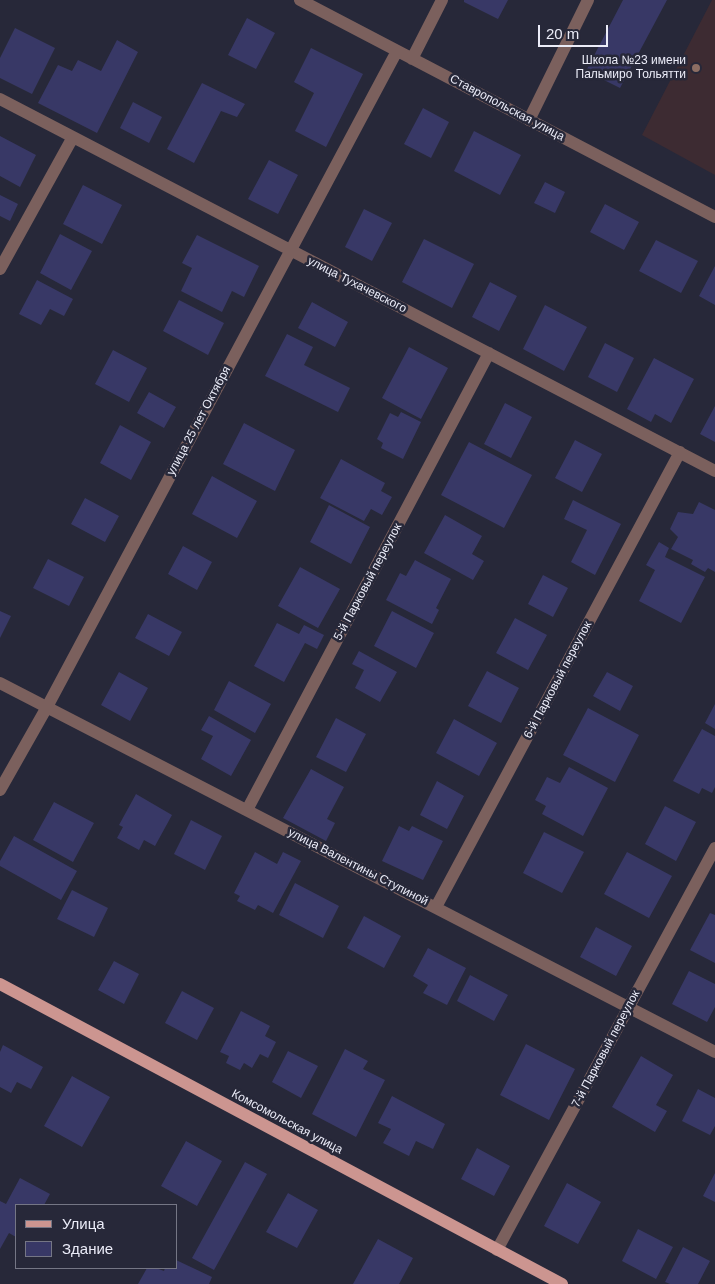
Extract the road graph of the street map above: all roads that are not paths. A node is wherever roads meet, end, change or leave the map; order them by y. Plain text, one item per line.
1 (300, 0) edge
2 (442, 0) edge
3 (588, 0) edge
4 (397, 51) junction
5 (412, 59) junction
6 (0, 99) edge
7 (529, 120) junction
8 (73, 137) junction
9 (715, 217) edge
10 (290, 250) junction
11 (0, 269) edge
12 (489, 353) junction
13 (680, 452) junction
14 (715, 470) edge
15 (0, 683) edge
16 (47, 707) junction
17 (0, 790) edge
18 (247, 810) junction
19 (715, 848) edge
20 (436, 907) junction
21 (0, 984) edge
22 (629, 1007) junction
23 (715, 1052) edge
24 (498, 1250) junction
25 (562, 1284) edge

1 - 4 street, Ставропольская улица
2 - 5 street
3 - 7 street
4 - 5 street, Ставропольская улица
4 - 10 street, улица 25 лет Октября
5 - 7 street, Ставропольская улица
6 - 8 street, улица Тухачевского
7 - 9 street, Ставропольская улица
8 - 10 street, улица Тухачевского
8 - 11 street
10 - 12 street, улица Тухачевского
10 - 16 street, улица 25 лет Октября
12 - 13 street, улица Тухачевского
12 - 18 street, 5-й Парковый переулок
13 - 14 street, улица Тухачевского
13 - 20 street, 6-й Парковый переулок
15 - 16 street, улица Валентины Ступиной
16 - 17 street, улица 25 лет Октября
16 - 18 street, улица Валентины Ступиной
18 - 20 street, улица Валентины Ступиной
19 - 22 street, 7-й Парковый переулок
20 - 22 street, улица Валентины Ступиной
21 - 24 main road, Комсомольская улица
22 - 23 street, улица Валентины Ступиной
22 - 24 street, 7-й Парковый переулок
24 - 25 main road, Комсомольская улица

